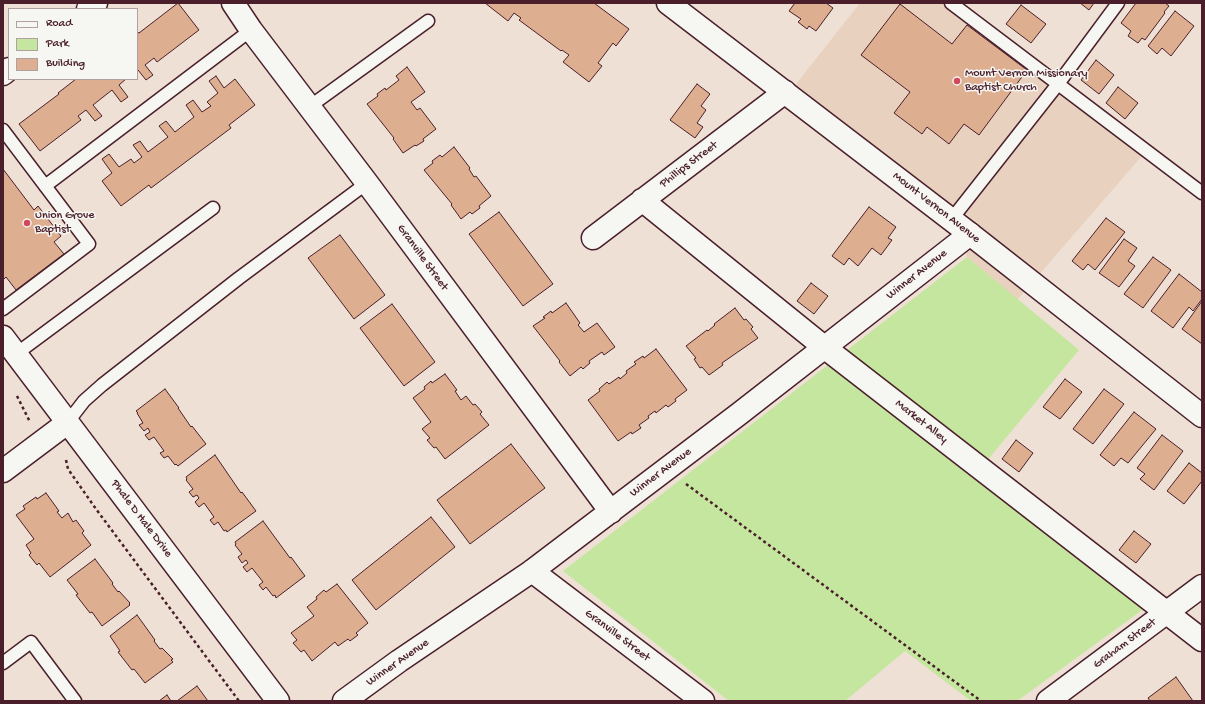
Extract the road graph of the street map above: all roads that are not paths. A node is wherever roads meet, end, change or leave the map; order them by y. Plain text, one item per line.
1 (233, 3) edge
2 (668, 3) edge
3 (951, 3) edge
4 (1118, 3) edge
5 (428, 21) dead end
6 (251, 30) junction
7 (1058, 84) junction
8 (785, 92) junction
9 (309, 107) junction
10 (3, 130) edge
11 (367, 184) junction
12 (45, 186) junction
13 (1202, 193) edge
14 (642, 200) junction
15 (213, 208) dead end
16 (951, 220) junction
17 (970, 234) junction
18 (593, 238) dead end
19 (3, 309) edge
20 (3, 337) edge
21 (824, 347) junction
22 (16, 354) junction
23 (1202, 416) edge
24 (67, 423) junction
25 (3, 471) edge
26 (611, 512) junction
27 (532, 571) junction
28 (1202, 586) edge
29 (1168, 612) junction
30 (1202, 640) edge
31 (3, 663) edge
32 (75, 701) edge
33 (278, 701) edge
34 (344, 701) edge
35 (702, 701) edge
36 (1048, 701) edge

1 - 6 street, Granville Street
2 - 8 street, Mount Vernon Avenue
3 - 7 lane
4 - 7 lane
5 - 9 lane
6 - 9 street, Granville Street
6 - 12 lane
7 - 13 lane
7 - 16 lane
8 - 14 street, Phillips Street
8 - 16 street, Mount Vernon Avenue
9 - 11 street, Granville Street
10 - 12 lane
11 - 24 lane
11 - 26 street, Granville Street
12 - 19 lane
14 - 18 street, Phillips Street
14 - 21 street, Market Alley
15 - 22 lane
16 - 17 street, Mount Vernon Avenue
17 - 21 street, Winner Avenue
17 - 23 street, Mount Vernon Avenue
20 - 22 street, Phale D Hale Drive
21 - 26 street, Winner Avenue
21 - 29 street, Market Alley
22 - 24 street, Phale D Hale Drive
24 - 25 street
24 - 33 street, Phale D Hale Drive
26 - 27 street, Winner Avenue
27 - 34 street, Winner Avenue
27 - 35 street, Granville Street
28 - 29 street, Graham Street
29 - 30 street, Market Alley
29 - 36 street, Graham Street
31 - 32 lane

